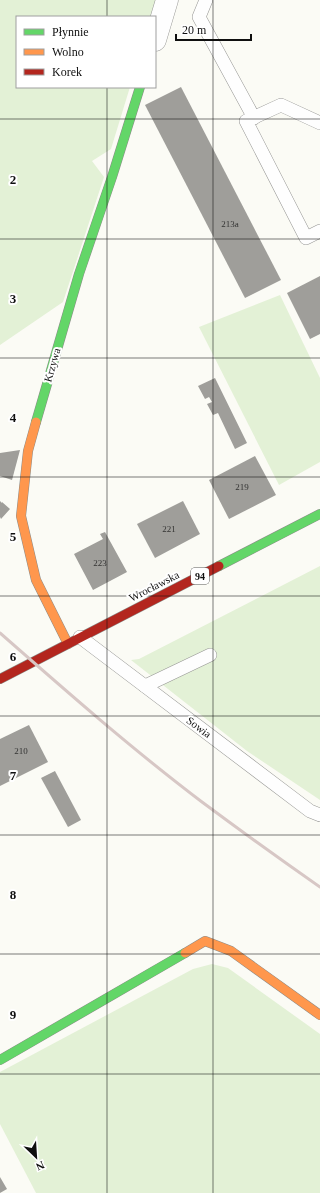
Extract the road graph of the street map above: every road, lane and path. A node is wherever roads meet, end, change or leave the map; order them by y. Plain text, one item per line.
1 (168, 0) edge
2 (206, 0) edge
3 (156, 37) edge
4 (140, 88) edge
5 (254, 118) junction
6 (320, 123) edge
7 (320, 231) edge
8 (320, 514) edge
9 (80, 637) junction
10 (68, 644) junction
11 (210, 654) dead end
12 (0, 679) edge
13 (145, 686) junction
14 (320, 815) edge
15 (320, 1016) edge
16 (0, 1060) edge

1 - 3 street
2 - 5 lane
4 - 10 street, Krzywa
5 - 6 lane
5 - 7 lane
8 - 9 street, Wrocławska / 94
9 - 10 street, Wrocławska / 94
9 - 13 lane, Sowia
10 - 12 street, Wrocławska / 94
11 - 13 lane
13 - 14 lane, Sowia
15 - 16 street

